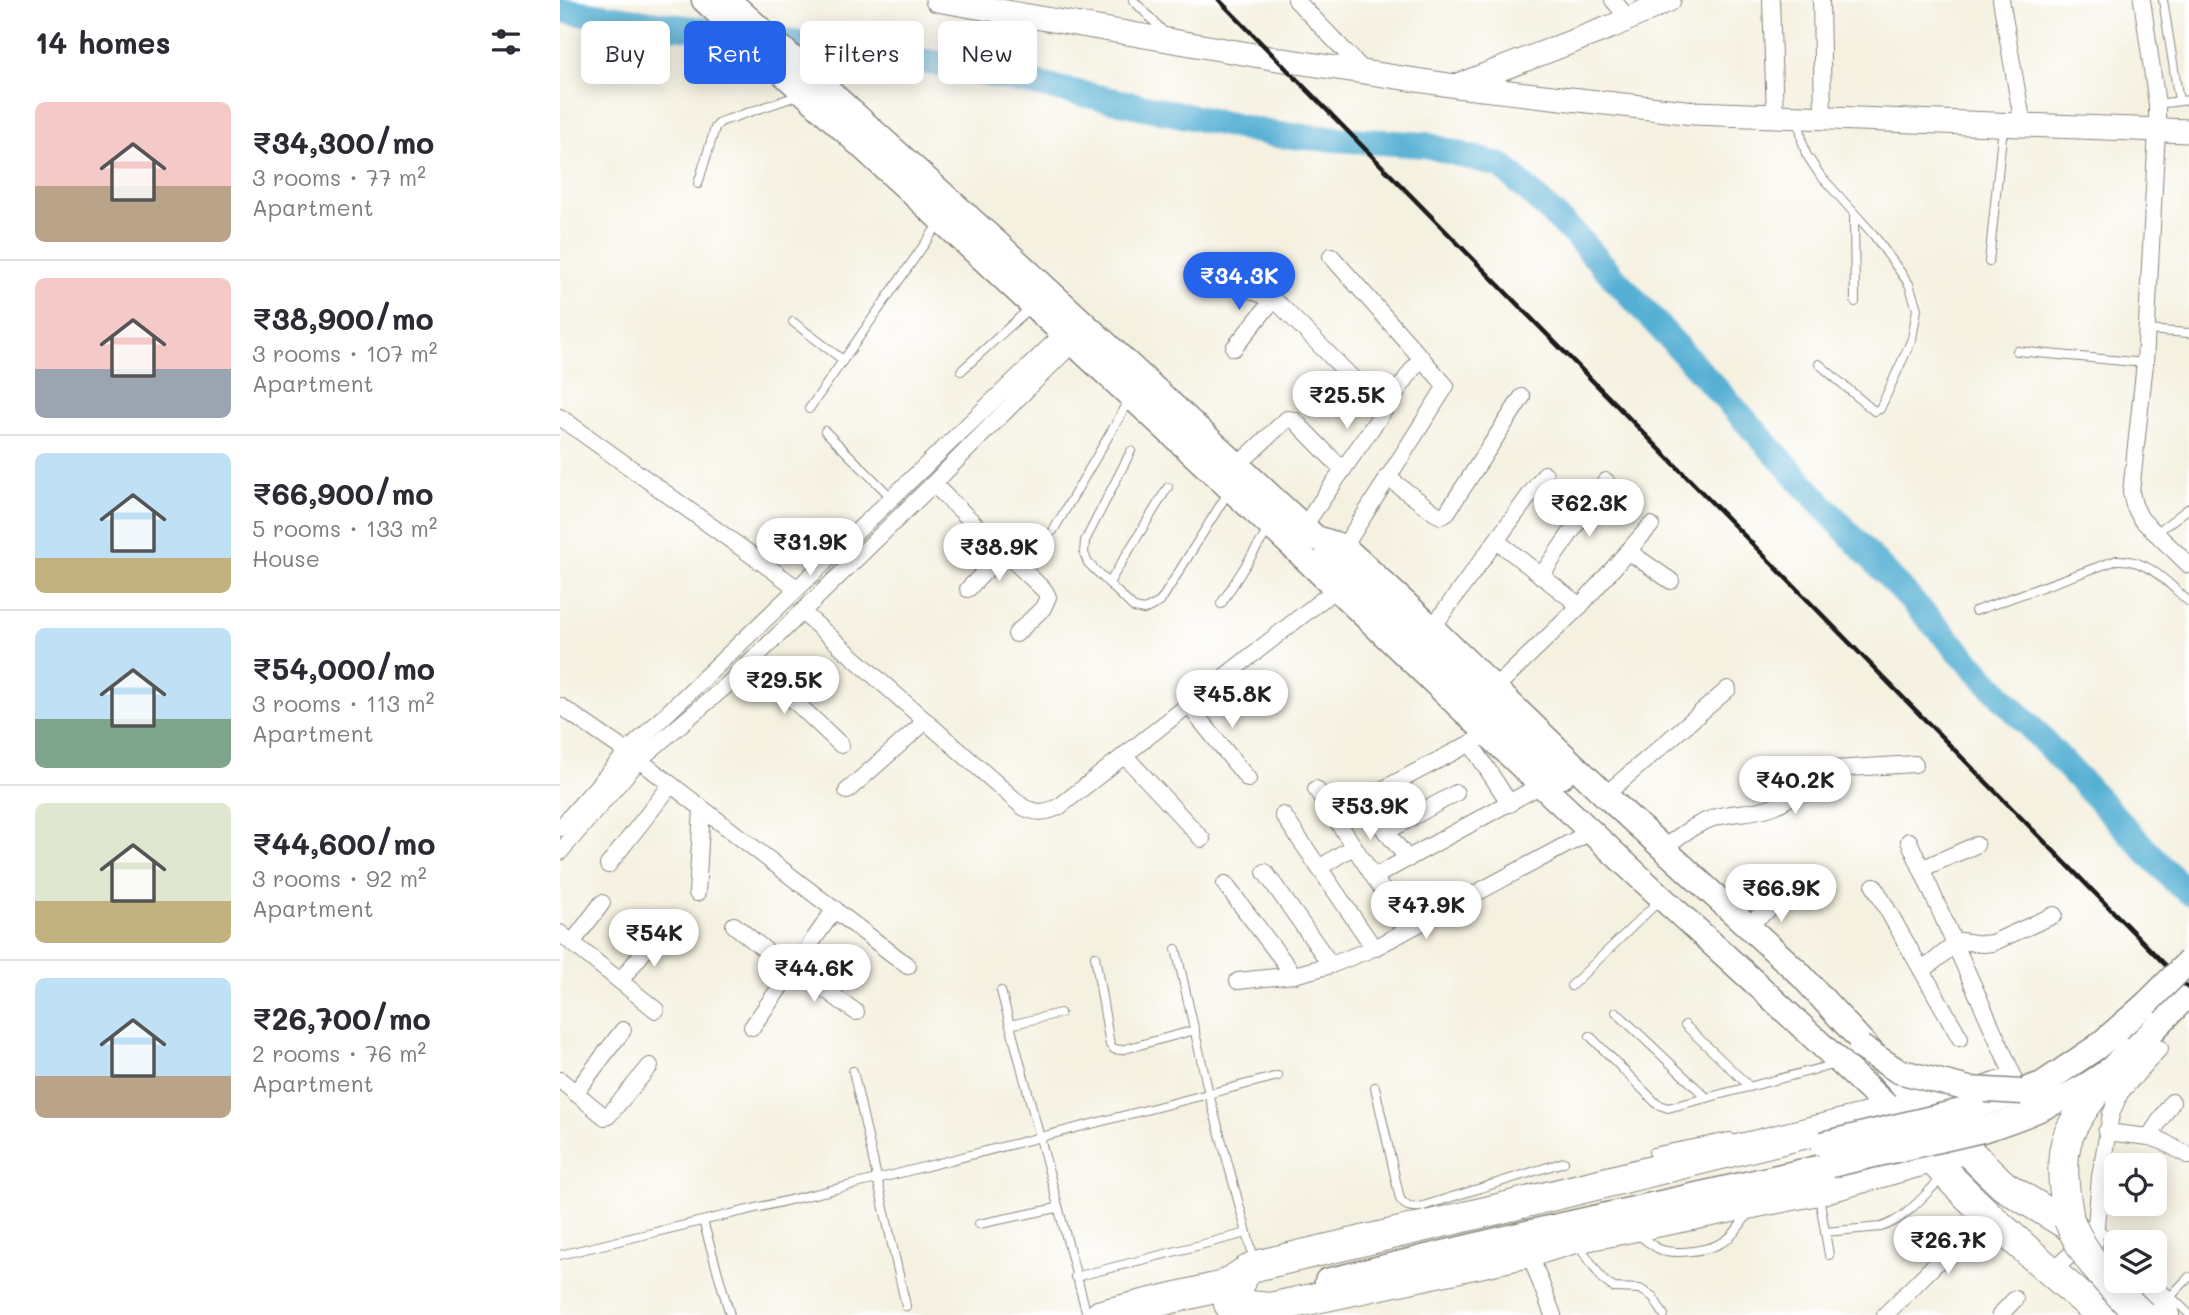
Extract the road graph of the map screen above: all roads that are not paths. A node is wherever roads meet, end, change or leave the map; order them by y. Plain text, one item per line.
1 (704, 0) edge
2 (728, 0) edge
3 (937, 0) edge
4 (1133, 0) edge
5 (1296, 0) edge
6 (1613, 0) edge
7 (1669, 0) edge
8 (1771, 0) edge
9 (1821, 0) edge
10 (2001, 0) edge
11 (2142, 0) edge
12 (2163, 0) edge
13 (1628, 18) junction
14 (738, 21) edge
15 (741, 21) edge
16 (1172, 41) junction
17 (786, 65) joint
18 (1364, 71) junction
19 (1456, 86) junction
20 (804, 94) junction
21 (2184, 101) edge
22 (2157, 104) junction
23 (1775, 116) junction
24 (1799, 117) junction
25 (1823, 118) junction
26 (2013, 125) junction
27 (2157, 129) junction
28 (2189, 131) edge
29 (698, 184) dead end
30 (1854, 213) junction
31 (941, 221) junction
32 (1331, 256) dead end
33 (1989, 262) dead end
34 (1231, 281) dead end
35 (1273, 300) junction
36 (1856, 302) dead end
37 (1034, 305) junction
38 (793, 322) dead end
39 (1076, 330) junction
40 (2146, 330) junction
41 (2189, 332) edge
42 (1234, 348) dead end
43 (2017, 351) dead end
44 (1420, 357) junction
45 (843, 360) junction
46 (2145, 363) junction
47 (1819, 364) dead end
48 (961, 371) dead end
49 (1132, 397) junction
50 (1522, 397) dead end
51 (809, 409) dead end
52 (1384, 410) junction
53 (560, 417) edge
54 (825, 431) dead end
55 (1131, 452) dead end
56 (1238, 465) junction
57 (1343, 470) junction
58 (1545, 474) dead end
59 (1387, 477) junction
60 (1606, 481) dead end
61 (933, 484) junction
62 (1168, 487) dead end
63 (1231, 489) junction
64 (892, 498) junction
65 (2189, 508) edge
66 (1651, 525) dead end
67 (1270, 526) junction
68 (1053, 531) dead end
69 (1310, 532) junction
70 (2156, 533) junction
71 (1497, 541) junction
72 (1344, 547) junction
73 (1628, 551) junction
74 (1004, 552) junction
75 (2189, 565) edge
76 (1541, 576) junction
77 (1671, 581) dead end
78 (1109, 583) junction
79 (797, 588) junction
80 (1337, 588) junction
81 (968, 589) dead end
82 (2189, 602) edge
83 (1221, 604) dead end
84 (1580, 606) junction
85 (1975, 611) dead end
86 (802, 612) junction
87 (1432, 628) junction
88 (1016, 634) dead end
89 (752, 661) junction
90 (1495, 688) junction
91 (1728, 689) dead end
92 (1188, 705) junction
93 (560, 706) edge
94 (926, 721) junction
95 (1479, 739) junction
96 (841, 745) dead end
97 (1124, 755) junction
98 (633, 756) junction
99 (1915, 764) dead end
100 (1248, 779) dead end
101 (1541, 785) junction
102 (670, 786) junction
103 (1317, 789) dead end
104 (847, 791) dead end
105 (1456, 793) dead end
106 (1605, 795) junction
107 (1361, 801) junction
108 (1510, 804) junction
109 (702, 810) junction
110 (1283, 815) dead end
111 (1334, 815) junction
112 (560, 828) edge
113 (1386, 832) junction
114 (1590, 832) junction
115 (1202, 839) dead end
116 (1909, 841) dead end
117 (1976, 845) dead end
118 (1354, 846) junction
119 (1664, 848) junction
120 (560, 852) edge
121 (1408, 859) junction
122 (608, 865) dead end
123 (1319, 867) junction
124 (1921, 869) junction
125 (1265, 872) dead end
126 (1374, 877) junction
127 (1225, 884) dead end
128 (1874, 886) dead end
129 (1795, 892) dead end
130 (696, 893) dead end
131 (1662, 898) junction
132 (602, 903) dead end
133 (1391, 903) dead end
134 (835, 909) junction
135 (2054, 915) dead end
136 (734, 925) dead end
137 (1746, 925) junction
138 (658, 934) dead end
139 (566, 938) edge
140 (1954, 942) junction
141 (1374, 948) junction
142 (1176, 950) dead end
143 (1095, 956) dead end
144 (2189, 961) edge
145 (1331, 965) junction
146 (908, 966) dead end
147 (793, 969) junction
148 (1922, 971) junction
149 (1294, 975) junction
150 (620, 981) junction
151 (1238, 981) dead end
152 (1571, 986) dead end
153 (1001, 991) dead end
154 (2189, 994) edge
155 (656, 1010) dead end
156 (856, 1012) dead end
157 (1616, 1012) dead end
158 (1059, 1013) dead end
159 (1010, 1025) junction
160 (1685, 1026) dead end
161 (752, 1027) dead end
162 (623, 1030) dead end
163 (1195, 1030) junction
164 (1590, 1036) dead end
165 (1959, 1038) dead end
166 (2160, 1048) dead end
167 (2129, 1054) junction
168 (1841, 1063) junction
169 (650, 1066) dead end
170 (853, 1071) dead end
171 (1278, 1076) dead end
172 (560, 1080) edge
173 (1375, 1087) dead end
174 (1751, 1087) junction
175 (2022, 1091) junction
176 (575, 1093) junction
177 (1209, 1094) junction
178 (1707, 1098) junction
179 (2172, 1102) dead end
180 (1907, 1108) junction
181 (2106, 1132) junction
182 (1742, 1135) dead end
183 (1038, 1137) junction
184 (2149, 1137) junction
185 (1966, 1149) junction
186 (1653, 1152) dead end
187 (1814, 1152) junction
188 (2189, 1156) edge
189 (1564, 1162) dead end
190 (1939, 1166) junction
191 (877, 1179) junction
192 (1489, 1199) junction
193 (1057, 1208) junction
194 (1986, 1213) junction
195 (703, 1221) junction
196 (979, 1224) dead end
197 (1825, 1232) junction
198 (1247, 1233) junction
199 (2091, 1233) junction
200 (1575, 1238) junction
201 (2104, 1239) edge
202 (2104, 1251) edge
203 (1529, 1252) junction
204 (560, 1255) edge
205 (1829, 1255) dead end
206 (2052, 1271) junction
207 (1075, 1277) junction
208 (2189, 1278) edge
209 (1260, 1280) junction
210 (2148, 1293) edge
211 (1225, 1295) junction
212 (2015, 1299) dead end
213 (906, 1306) dead end
214 (2168, 1306) edge
215 (2092, 1311) edge
216 (2189, 1314) edge
217 (730, 1315) edge
218 (1087, 1315) edge
219 (1101, 1315) edge
220 (1182, 1315) edge
221 (1553, 1315) edge
222 (1664, 1315) edge
223 (1885, 1315) edge
224 (2000, 1315) edge
225 (2141, 1315) edge

1 - 14 main road
2 - 15 main road
3 - 16 street
4 - 16 lane
5 - 18 street
6 - 13 street
7 - 13 street
8 - 23 street
9 - 25 street
10 - 26 street
11 - 22 street
12 - 21 lane
13 - 19 street
16 - 18 street
17 - 20 main road
17 - 39 main road
18 - 19 street
19 - 23 street
20 - 29 lane
20 - 31 main road
21 - 22 lane
22 - 27 street
23 - 24 street
24 - 25 street
24 - 30 lane
25 - 26 street
26 - 27 street
26 - 33 lane
27 - 28 street
27 - 40 street
30 - 36 lane
30 - 47 lane
31 - 37 main road
31 - 45 lane
32 - 44 street
34 - 35 street
35 - 42 street
35 - 52 street
37 - 39 main road
37 - 48 lane
38 - 45 lane
39 - 49 main road
39 - 56 main road
39 - 61 street
39 - 64 street
40 - 41 lane
40 - 46 street
43 - 46 lane
44 - 52 street
44 - 59 street
45 - 51 lane
46 - 70 street
49 - 63 main road
49 - 68 lane
50 - 59 street
52 - 57 street
53 - 79 street
54 - 64 lane
55 - 78 lane
56 - 57 street
56 - 69 main road
57 - 69 street
58 - 71 street
59 - 72 street
60 - 76 street
61 - 74 street
61 - 86 street
62 - 78 lane
63 - 67 main road
63 - 78 lane
64 - 79 street
65 - 70 lane
66 - 73 street
67 - 80 main road
67 - 83 lane
69 - 72 main road
69 - 175 main road, bridge
70 - 75 street
71 - 76 street
71 - 87 street
72 - 87 main road
73 - 77 street
73 - 84 street
74 - 81 street
74 - 88 street
76 - 84 street
79 - 98 street
80 - 92 street
80 - 95 main road
82 - 85 lane
84 - 90 street
86 - 89 street
86 - 94 street
87 - 90 main road
89 - 96 street
89 - 98 street
90 - 106 main road
91 - 106 street
92 - 97 street
92 - 100 street
93 - 98 street
94 - 97 street
94 - 104 street
95 - 101 main road
95 - 107 street
95 - 108 street
97 - 115 street
98 - 102 street
98 - 112 street
98 - 120 street
99 - 119 street
101 - 108 street
101 - 114 main road
102 - 109 street
102 - 122 street
103 - 111 street
105 - 113 street
106 - 119 main road
107 - 111 street
107 - 113 street
108 - 121 street
109 - 130 street
109 - 134 street
110 - 123 street
111 - 118 street
113 - 121 street
114 - 131 main road
114 - 141 street
116 - 124 street
117 - 124 street
118 - 123 street
118 - 126 street
119 - 137 main road
121 - 126 street
123 - 141 street
124 - 140 street
125 - 145 street
126 - 133 street
127 - 149 street
128 - 148 street
129 - 137 street
131 - 152 lane
131 - 168 main road
132 - 139 street
134 - 146 street
134 - 147 street
135 - 140 street
136 - 147 street
137 - 180 main road
138 - 150 street
139 - 150 street
140 - 148 street
140 - 180 street
141 - 145 street
142 - 163 lane
143 - 163 lane
144 - 175 main road, bridge
145 - 149 street
147 - 156 street
147 - 161 street
148 - 165 street
149 - 151 street
150 - 155 street
153 - 159 lane
154 - 167 main road
157 - 178 lane
158 - 159 lane
159 - 183 lane
160 - 174 lane
162 - 176 street
163 - 177 lane
164 - 178 lane
166 - 181 street
167 - 187 main road, bridge
167 - 225 highway, bridge
168 - 174 lane
168 - 180 main road
169 - 176 street
170 - 191 lane
171 - 177 lane
172 - 176 street
173 - 192 lane
174 - 178 lane
175 - 187 main road, bridge
177 - 183 lane
177 - 198 lane
179 - 184 street
180 - 185 highway
180 - 187 highway
180 - 190 highway
181 - 184 street
181 - 199 street
182 - 186 lane
183 - 191 lane
183 - 193 lane
184 - 188 street
185 - 190 highway
185 - 199 highway
187 - 190 highway
187 - 192 highway
187 - 197 lane
187 - 200 highway
187 - 209 main road
189 - 192 lane
190 - 194 highway
190 - 197 lane
191 - 195 lane
191 - 213 lane
192 - 209 highway
193 - 196 lane
193 - 207 lane
194 - 206 highway
194 - 223 street
195 - 204 lane
195 - 217 lane
197 - 205 lane
198 - 207 lane
198 - 209 lane
199 - 201 lane
199 - 202 highway
199 - 206 street
200 - 203 highway
200 - 222 lane
203 - 211 highway
203 - 221 street
206 - 215 highway
207 - 218 lane
208 - 214 lane
209 - 211 highway
210 - 214 highway
211 - 219 highway
211 - 220 highway
212 - 224 street
214 - 216 lane

